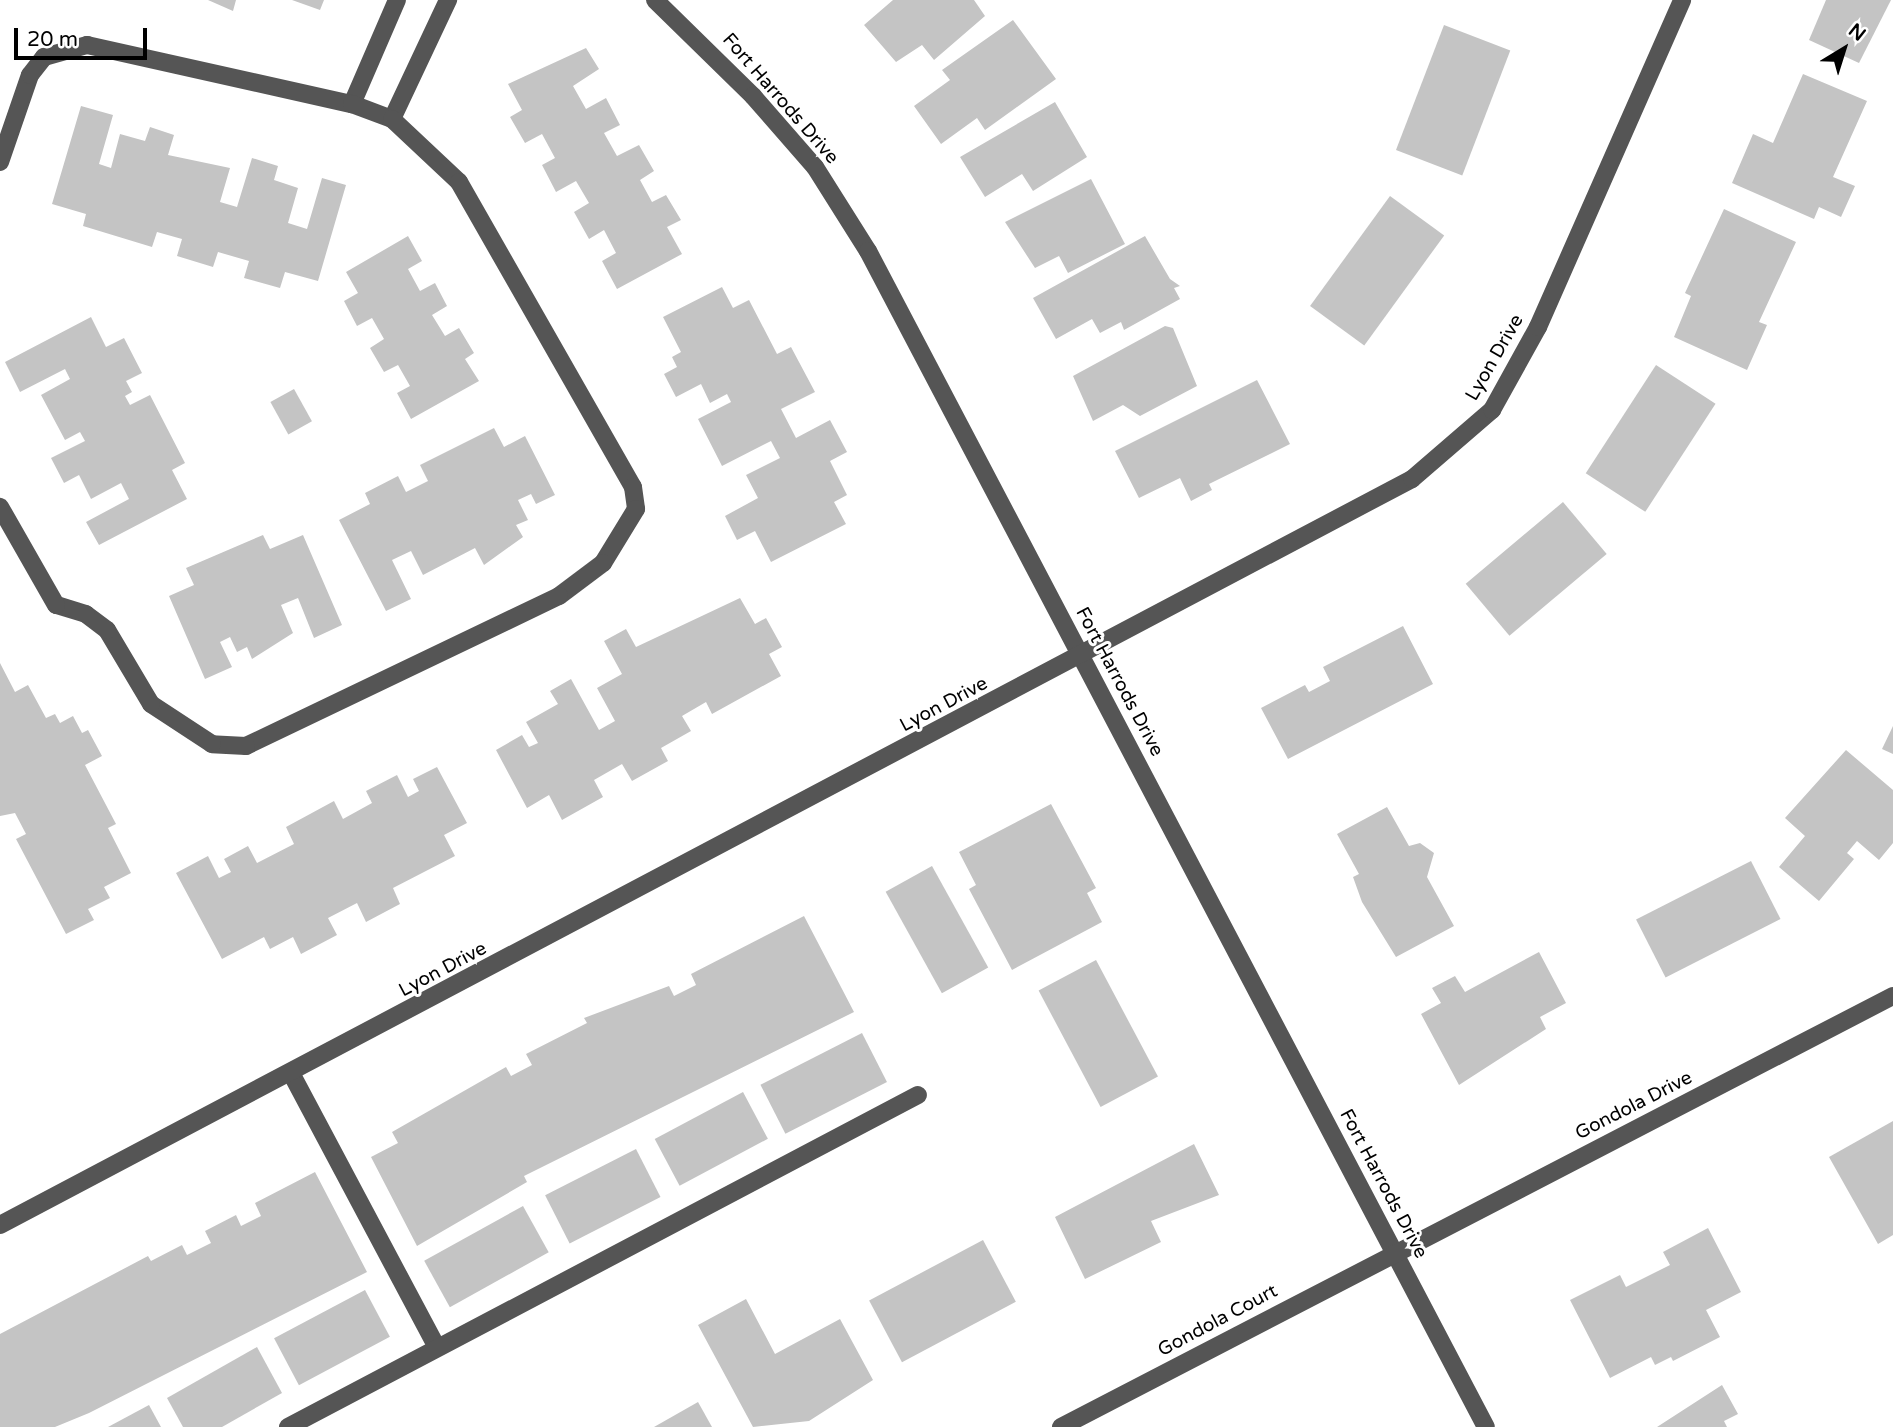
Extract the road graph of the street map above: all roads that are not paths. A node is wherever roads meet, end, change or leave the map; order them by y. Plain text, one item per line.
1 (397, 0) edge
2 (448, 0) edge
3 (655, 0) edge
4 (1682, 0) edge
5 (352, 104) junction
6 (392, 119) junction
7 (0, 162) edge
8 (0, 507) edge
9 (1082, 654) junction
10 (1893, 996) edge
11 (291, 1073) junction
12 (918, 1095) dead end
13 (0, 1225) edge
14 (1395, 1252) junction
15 (437, 1348) junction
16 (288, 1427) edge
17 (1061, 1427) edge
18 (1486, 1427) edge

1 - 5 street
2 - 6 street
3 - 9 street, Fort Harrods Drive
4 - 9 street, Lyon Drive
5 - 6 street
5 - 7 street
6 - 8 street
9 - 11 street, Lyon Drive
9 - 14 street, Fort Harrods Drive
10 - 14 street, Gondola Drive
11 - 13 street, Lyon Drive
11 - 15 street
12 - 15 street
14 - 17 street, Gondola Court
14 - 18 street, Fort Harrods Drive
15 - 16 street

